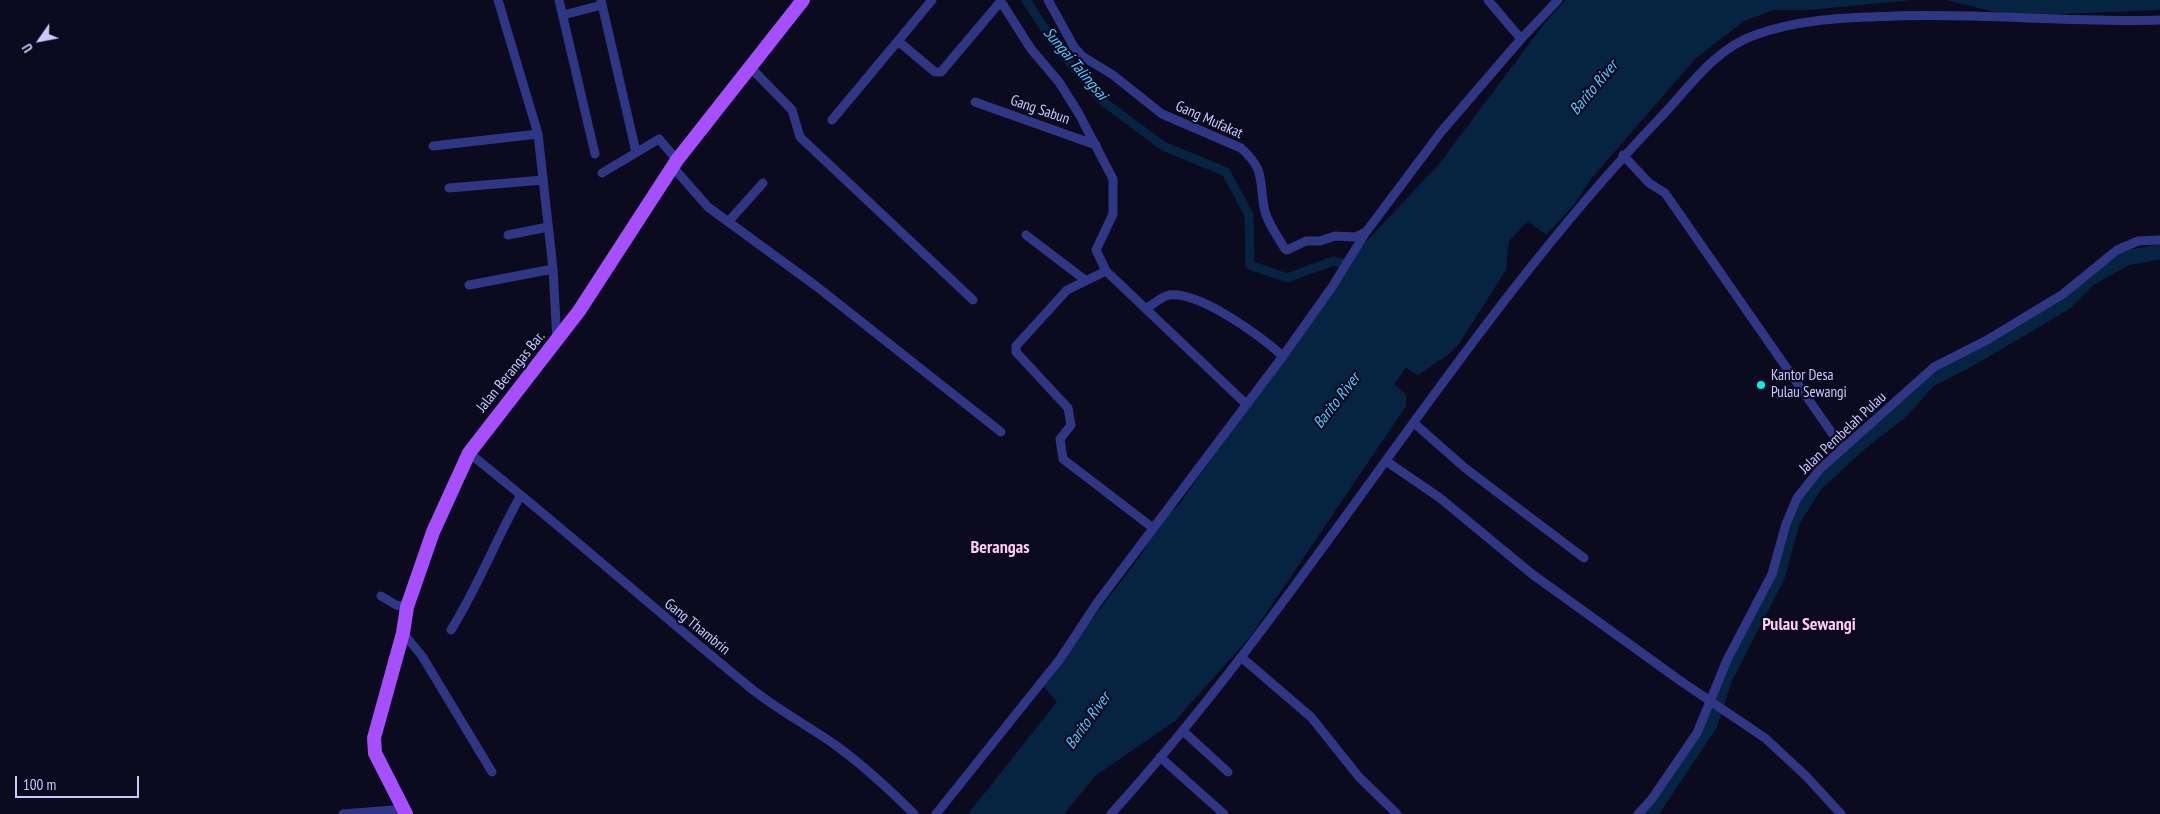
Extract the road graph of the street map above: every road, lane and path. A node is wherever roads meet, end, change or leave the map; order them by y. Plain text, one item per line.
1 (498, 0) edge
2 (559, 0) edge
3 (803, 0) edge
4 (932, 0) edge
5 (1000, 0) edge
6 (1048, 0) edge
7 (1488, 0) edge
8 (1558, 0) edge
9 (602, 2) edge
10 (562, 15) junction
11 (2160, 20) edge
12 (1521, 38) junction
13 (898, 41) junction
14 (750, 67) junction
15 (975, 102) dead end
16 (832, 120) dead end
17 (538, 134) junction
18 (433, 146) dead end
19 (1096, 146) junction
20 (636, 152) junction
21 (595, 154) dead end
22 (1623, 155) junction
23 (675, 163) junction
24 (602, 173) dead end
25 (543, 180) junction
26 (763, 183) dead end
27 (448, 188) dead end
28 (728, 222) junction
29 (548, 227) junction
30 (1365, 234) junction
31 (508, 235) dead end
32 (1026, 235) dead end
33 (2160, 240) edge
34 (553, 269) junction
35 (1106, 271) junction
36 (1086, 280) junction
37 (468, 285) dead end
38 (973, 300) dead end
39 (1146, 309) junction
40 (557, 341) junction
41 (1283, 356) junction
42 (1246, 404) junction
43 (1414, 423) junction
44 (1001, 432) dead end
45 (1842, 449) junction
46 (469, 453) junction
47 (1386, 460) junction
48 (521, 495) junction
49 (1153, 528) junction
50 (1584, 558) dead end
51 (381, 596) dead end
52 (407, 608) junction
53 (451, 630) dead end
54 (403, 633) junction
55 (1241, 657) junction
56 (1716, 706) junction
57 (1184, 731) junction
58 (1160, 757) junction
59 (492, 772) dead end
60 (1228, 772) dead end
61 (406, 812) edge
62 (343, 814) edge
63 (914, 814) edge
64 (936, 814) edge
65 (1111, 814) edge
66 (1224, 814) edge
67 (1397, 814) edge
68 (1638, 814) edge
69 (1841, 814) edge

1 - 17 street
2 - 10 street
3 - 14 main road, Jalan Berangas Bar.
4 - 13 street
5 - 13 street
5 - 19 street
6 - 30 street, Gang Mufakat
7 - 12 street
8 - 12 street
9 - 10 street
9 - 20 street
10 - 21 street
11 - 22 street
12 - 30 street
13 - 16 street
14 - 23 main road, Jalan Berangas Bar.
14 - 38 street
15 - 19 street, Gang Sabun
17 - 18 street
17 - 25 street
19 - 35 street
20 - 23 street
20 - 24 street
22 - 43 street
22 - 45 street
23 - 28 street
23 - 40 main road, Jalan Berangas Bar.
25 - 27 street
25 - 29 street
26 - 28 street
28 - 44 street
29 - 31 street
29 - 34 street
30 - 41 street
32 - 36 street
33 - 45 street, Jalan Pembelah Pulau
34 - 37 street
34 - 40 street
35 - 36 street
35 - 39 street
36 - 49 street
39 - 41 street
39 - 42 street
40 - 46 main road, Jalan Berangas Bar.
41 - 42 street
42 - 49 street
43 - 47 street
43 - 50 street
45 - 56 street, Jalan Pembelah Pulau
46 - 48 street, Gang Thambrin
46 - 52 main road, Jalan Berangas Bar.
47 - 55 street
47 - 56 street
48 - 53 street
48 - 63 street, Gang Thambrin
49 - 64 street
51 - 52 street
52 - 54 main road, Jalan Berangas Bar.
54 - 59 street
54 - 61 main road, Jalan Berangas Bar.
55 - 57 street
55 - 67 street
56 - 68 street, Jalan Pembelah Pulau
56 - 69 street
57 - 58 street
57 - 60 street
58 - 65 street
58 - 66 street
61 - 62 street

